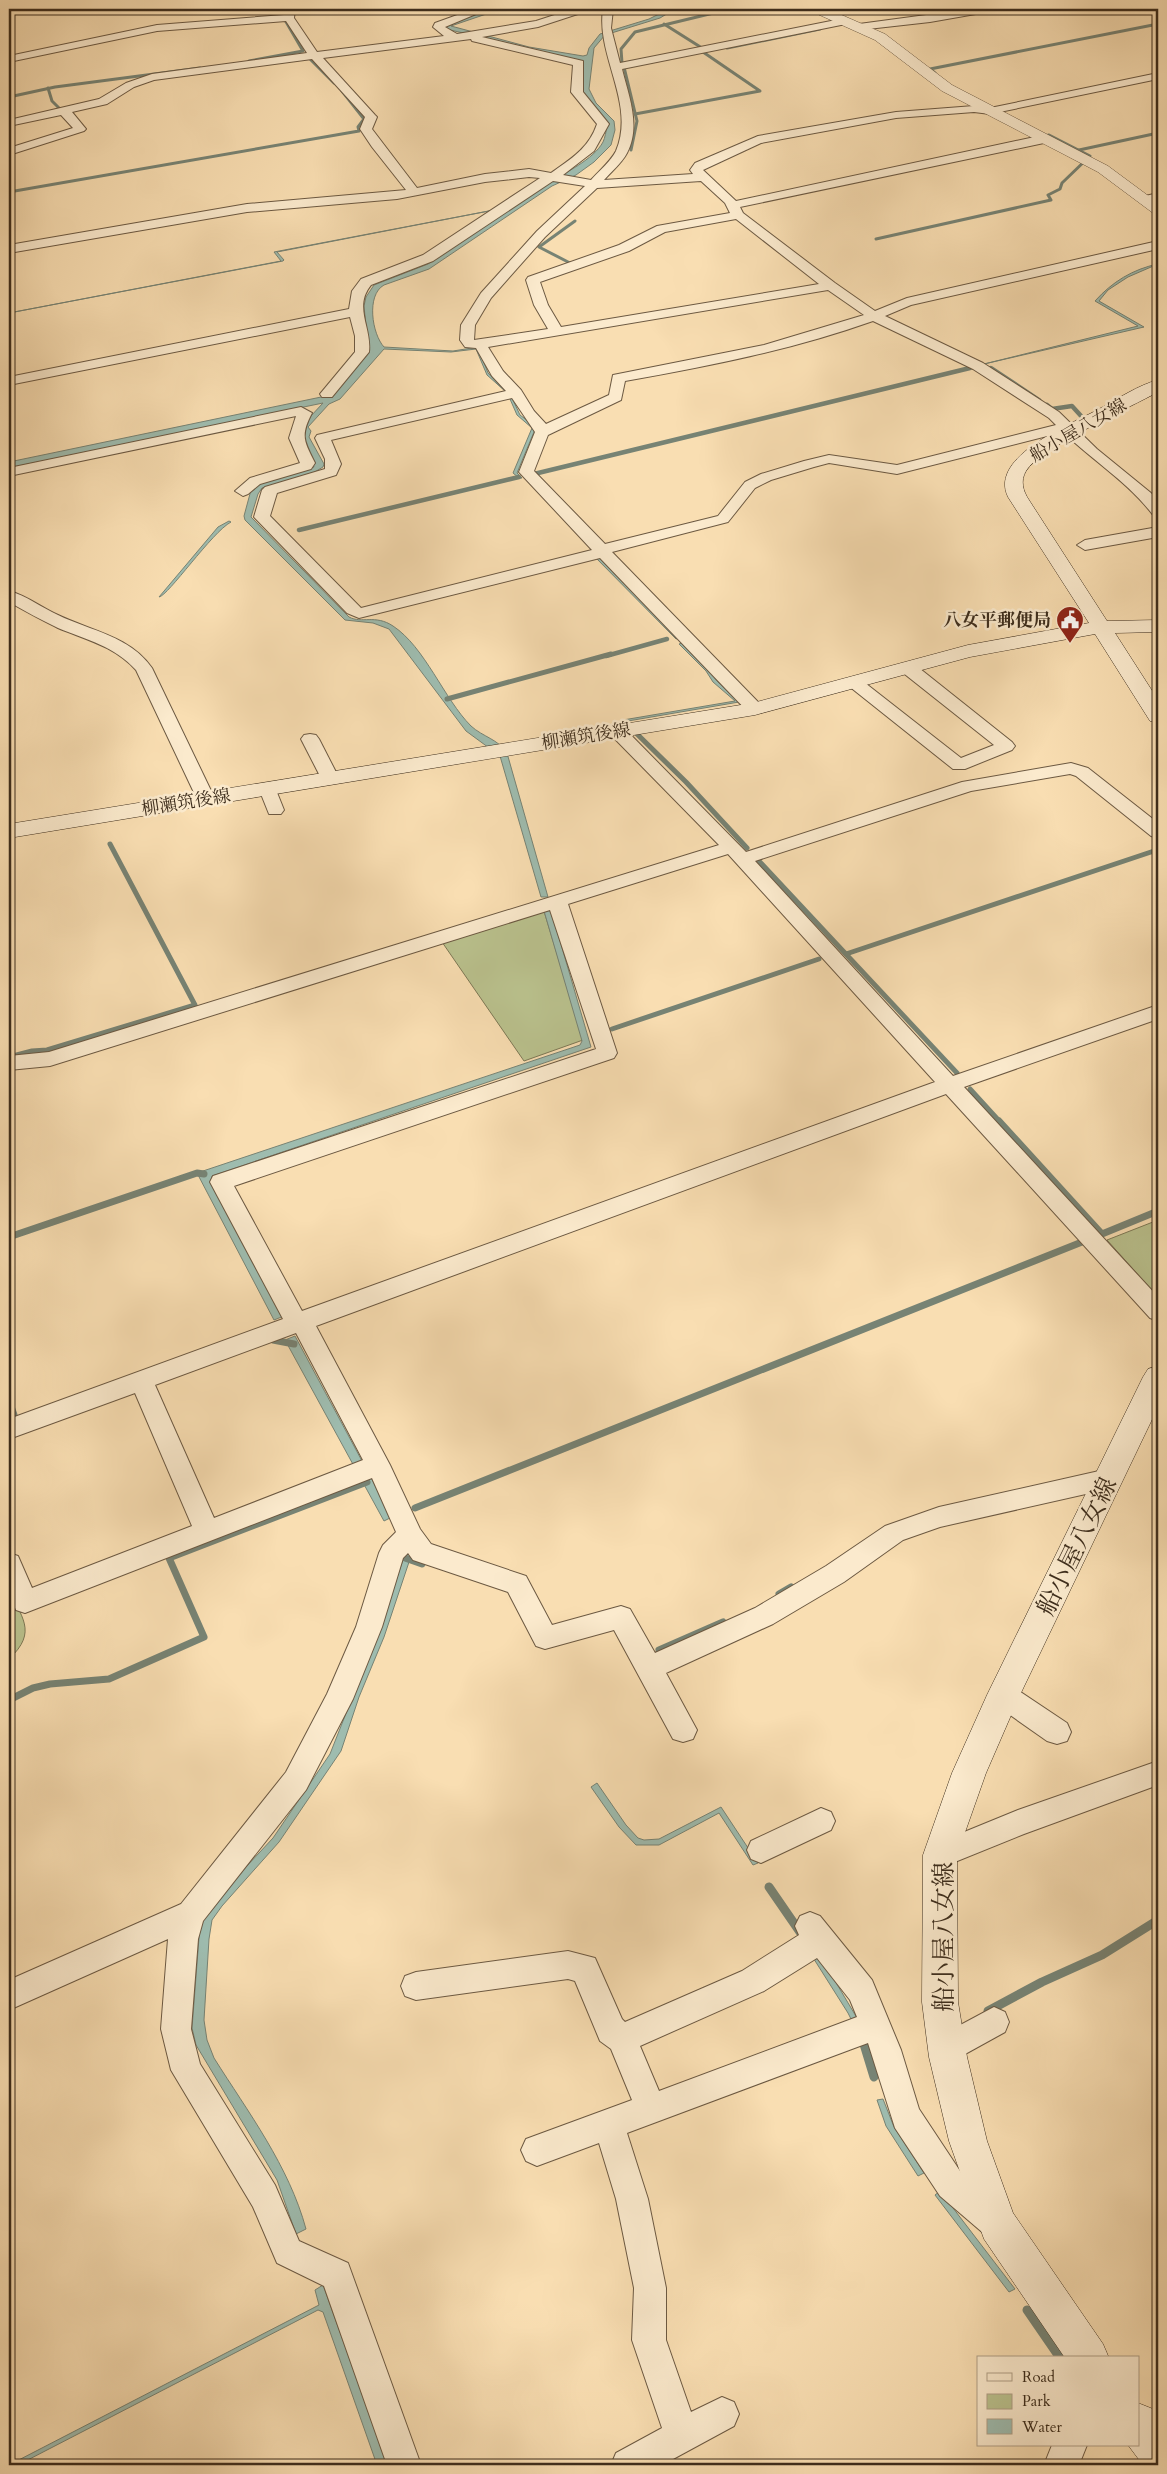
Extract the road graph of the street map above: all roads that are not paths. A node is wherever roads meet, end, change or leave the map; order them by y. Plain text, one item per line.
1 (483, 9) edge
2 (582, 9) edge
3 (615, 9) edge
4 (818, 9) edge
5 (987, 9) edge
6 (290, 13) edge
7 (846, 21) junction
8 (859, 27) junction
9 (459, 37) junction
10 (313, 54) junction
11 (9, 59) edge
12 (616, 67) junction
13 (1158, 76) edge
14 (990, 111) junction
15 (65, 112) junction
16 (9, 123) edge
17 (1044, 139) junction
18 (9, 152) edge
19 (608, 168) junction
20 (625, 168) dead end
21 (555, 176) junction
22 (702, 177) junction
23 (594, 184) junction
24 (414, 192) junction
25 (1151, 199) edge
26 (735, 210) junction
27 (1158, 210) edge
28 (1158, 245) edge
29 (9, 249) edge
30 (511, 266) junction
31 (533, 280) junction
32 (830, 286) junction
33 (356, 312) junction
34 (875, 317) junction
35 (556, 330) junction
36 (480, 344) junction
37 (9, 381) edge
38 (1158, 386) edge
39 (516, 393) junction
40 (327, 394) dead end
41 (1068, 429) junction
42 (542, 432) junction
43 (9, 472) edge
44 (243, 491) dead end
45 (1152, 495) edge
46 (1158, 512) edge
47 (1158, 532) edge
48 (1085, 545) dead end
49 (602, 551) junction
50 (13, 602) edge
51 (1158, 626) edge
52 (1102, 628) junction
53 (908, 668) junction
54 (854, 683) junction
55 (755, 709) junction
56 (1158, 716) edge
57 (616, 730) junction
58 (310, 739) dead end
59 (330, 778) junction
60 (268, 789) junction
61 (206, 799) junction
62 (275, 810) dead end
63 (9, 831) edge
64 (1158, 832) edge
65 (737, 853) junction
66 (557, 901) junction
67 (1158, 1012) edge
68 (9, 1063) edge
69 (951, 1084) junction
70 (1158, 1312) edge
71 (299, 1321) junction
72 (1158, 1378) edge
73 (141, 1380) junction
74 (9, 1429) edge
75 (378, 1465) junction
76 (1108, 1479) junction
77 (207, 1532) junction
78 (410, 1535) junction
79 (9, 1564) edge
80 (649, 1668) junction
81 (1003, 1695) junction
82 (683, 1730) dead end
83 (1057, 1732) dead end
84 (1158, 1773) edge
85 (821, 1821) dead end
86 (761, 1850) dead end
87 (940, 1855) junction
88 (191, 1914) junction
89 (416, 1986) dead end
90 (9, 1995) edge
91 (994, 2022) dead end
92 (876, 2025) junction
93 (622, 2038) junction
94 (947, 2049) junction
95 (651, 2109) junction
96 (608, 2124) junction
97 (537, 2150) dead end
98 (998, 2225) junction
99 (1088, 2356) edge
100 (722, 2414) dead end
101 (1140, 2427) edge
102 (682, 2436) junction
103 (1070, 2446) edge
104 (1158, 2450) edge
105 (404, 2465) edge
106 (628, 2465) edge
107 (1061, 2465) edge

1 - 9 street
2 - 9 street
3 - 12 street
4 - 7 main road
5 - 8 street
6 - 10 street
6 - 11 street
7 - 8 main road
7 - 12 street
8 - 14 main road
9 - 10 street
9 - 21 street
10 - 15 street
10 - 24 street
12 - 19 street
13 - 14 street
14 - 17 main road
14 - 22 street
15 - 16 street
15 - 18 street
17 - 25 main road
17 - 26 street
19 - 20 street
19 - 23 street
21 - 23 street
21 - 24 street
21 - 33 street
22 - 23 street
22 - 26 street
23 - 30 street
24 - 29 street
25 - 27 main road
26 - 31 street
26 - 32 street
28 - 34 street
30 - 31 street
30 - 36 street
31 - 35 street
32 - 34 street
32 - 35 street
33 - 37 street
33 - 40 street
34 - 41 street
34 - 42 street
35 - 36 street
36 - 39 street
38 - 41 main road, 船小屋八女線
39 - 42 street
39 - 49 street
41 - 45 street
41 - 49 street
41 - 52 main road, 船小屋八女線
42 - 49 street
43 - 44 street
45 - 46 street
47 - 48 street
49 - 55 street
50 - 61 street
51 - 52 main road, 柳瀬筑後線
52 - 53 main road, 柳瀬筑後線
52 - 56 main road, 船小屋八女線
53 - 54 main road, 柳瀬筑後線
53 - 54 street
54 - 55 main road, 柳瀬筑後線
55 - 57 main road, 柳瀬筑後線
57 - 59 main road, 柳瀬筑後線
57 - 65 street
58 - 59 street
59 - 60 main road, 柳瀬筑後線
60 - 61 main road, 柳瀬筑後線
60 - 62 street
61 - 63 main road, 柳瀬筑後線
64 - 65 street
65 - 66 street
65 - 69 street
66 - 68 street
66 - 71 street
67 - 69 street
69 - 70 street
69 - 71 street
71 - 73 street
71 - 75 street
72 - 76 main road, 船小屋八女線
73 - 74 street
73 - 77 street
75 - 77 street
75 - 78 street
76 - 80 street
76 - 81 main road, 船小屋八女線
77 - 79 street
78 - 80 street
78 - 88 street
80 - 82 street
81 - 83 street
81 - 87 main road, 船小屋八女線
84 - 87 street
85 - 86 street
87 - 94 main road, 船小屋八女線
88 - 90 street
88 - 105 street
89 - 93 street
91 - 94 street
92 - 93 street
92 - 95 street
92 - 98 street
93 - 95 street
94 - 98 main road, 船小屋八女線
95 - 96 street
96 - 97 street
96 - 102 street
98 - 99 main road, 船小屋八女線
100 - 102 street
101 - 104 main road
102 - 106 street
103 - 107 street

